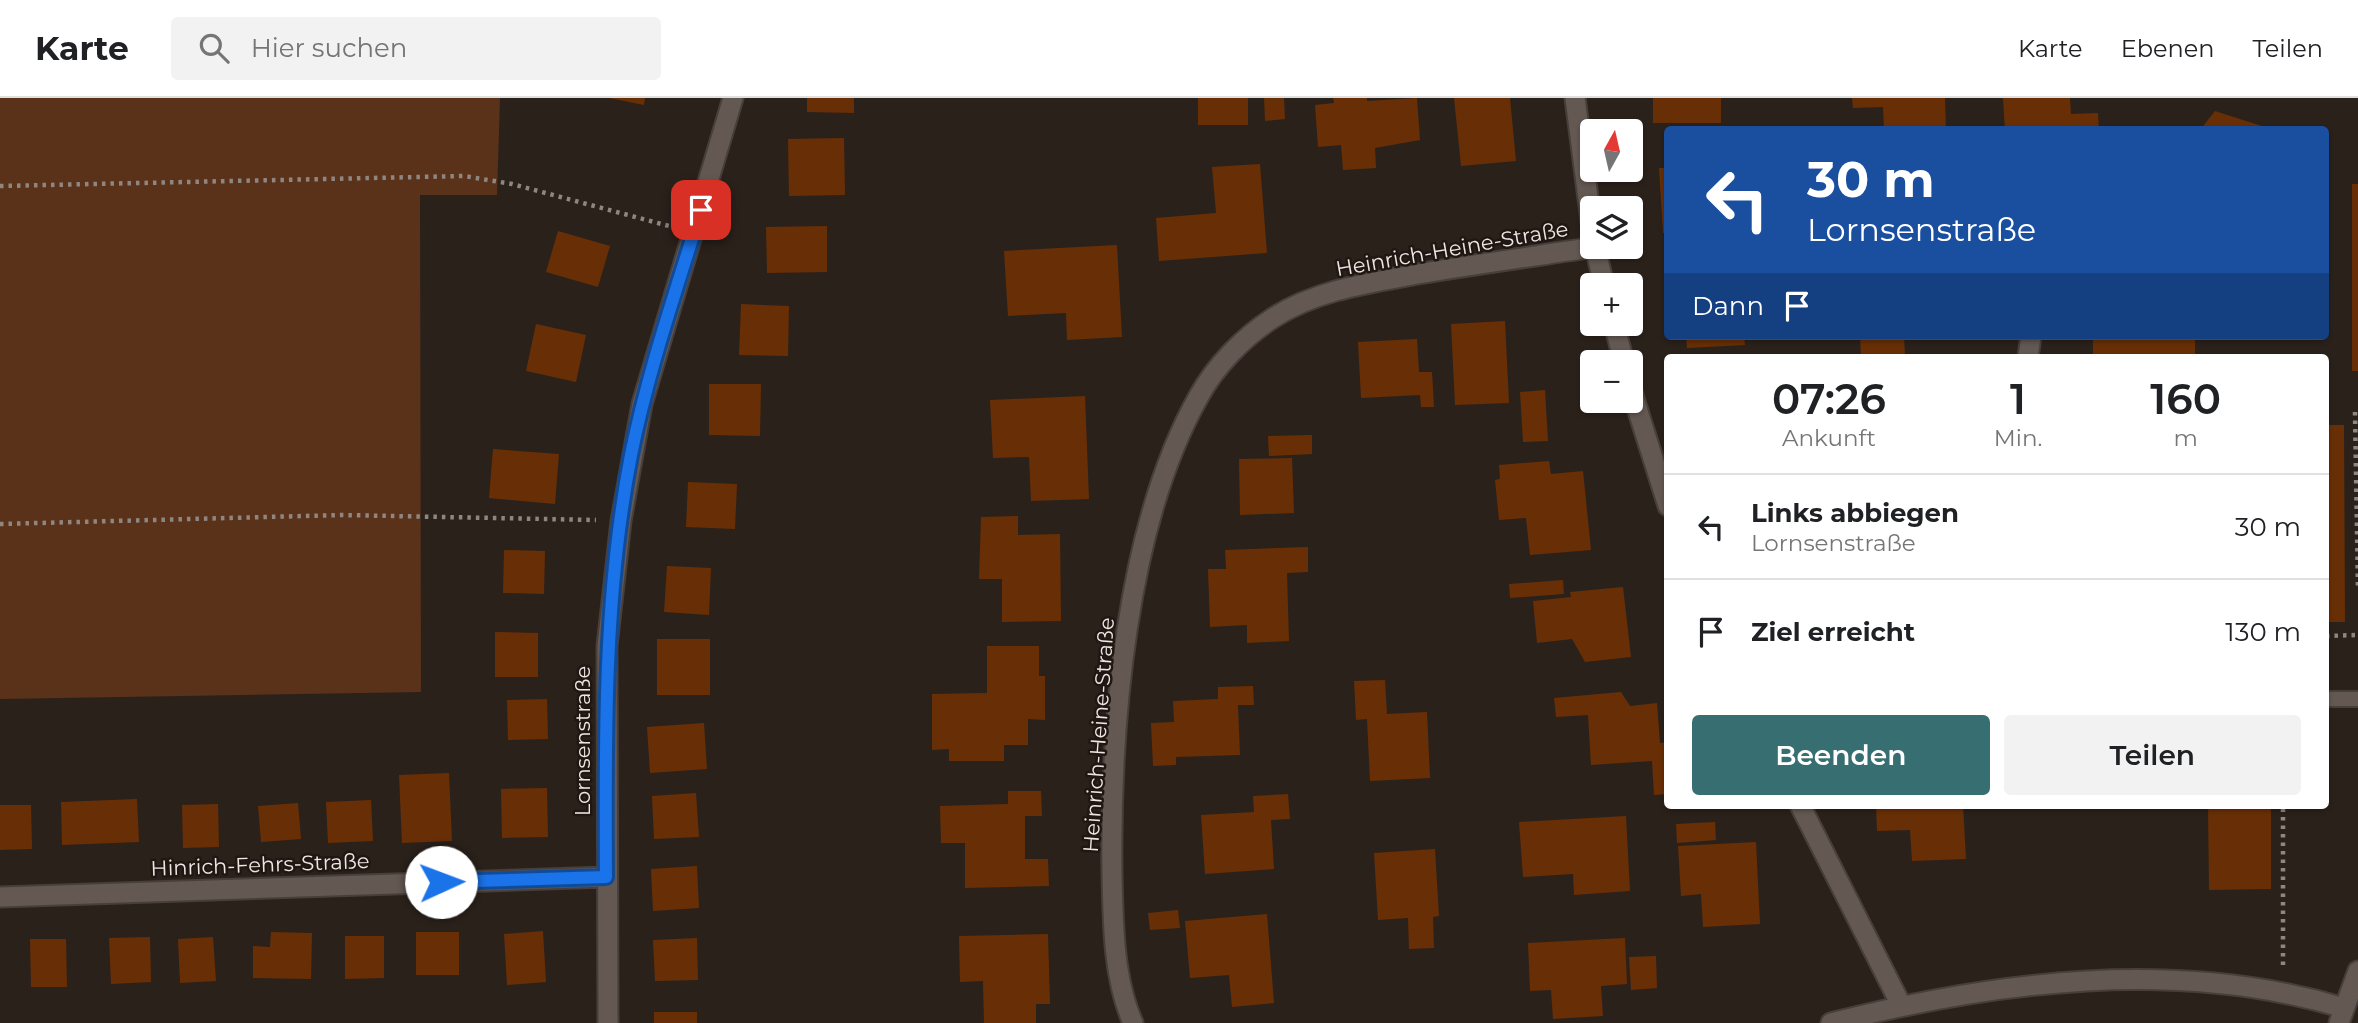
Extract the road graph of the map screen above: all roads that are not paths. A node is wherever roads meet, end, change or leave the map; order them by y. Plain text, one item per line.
1 (733, 98) edge
2 (1575, 98) edge
3 (1588, 196) edge
4 (1580, 249) edge
5 (1639, 413) edge
6 (1664, 493) edge
7 (2329, 699) edge
8 (2358, 699) edge
9 (1802, 809) edge
10 (606, 877) junction
11 (0, 897) edge
12 (2358, 971) edge
13 (1901, 1005) junction
14 (2342, 1016) edge
15 (608, 1023) edge
16 (1133, 1023) edge
17 (1831, 1023) edge

1 - 10 street, Lornsenstraße
2 - 3 street
4 - 16 street, Heinrich-Heine-Straße
5 - 6 street
7 - 8 lane
9 - 13 street
10 - 11 street, Hinrich-Fehrs-Straße
10 - 15 street, Lornsenstraße
12 - 14 street
13 - 14 street
13 - 17 street

